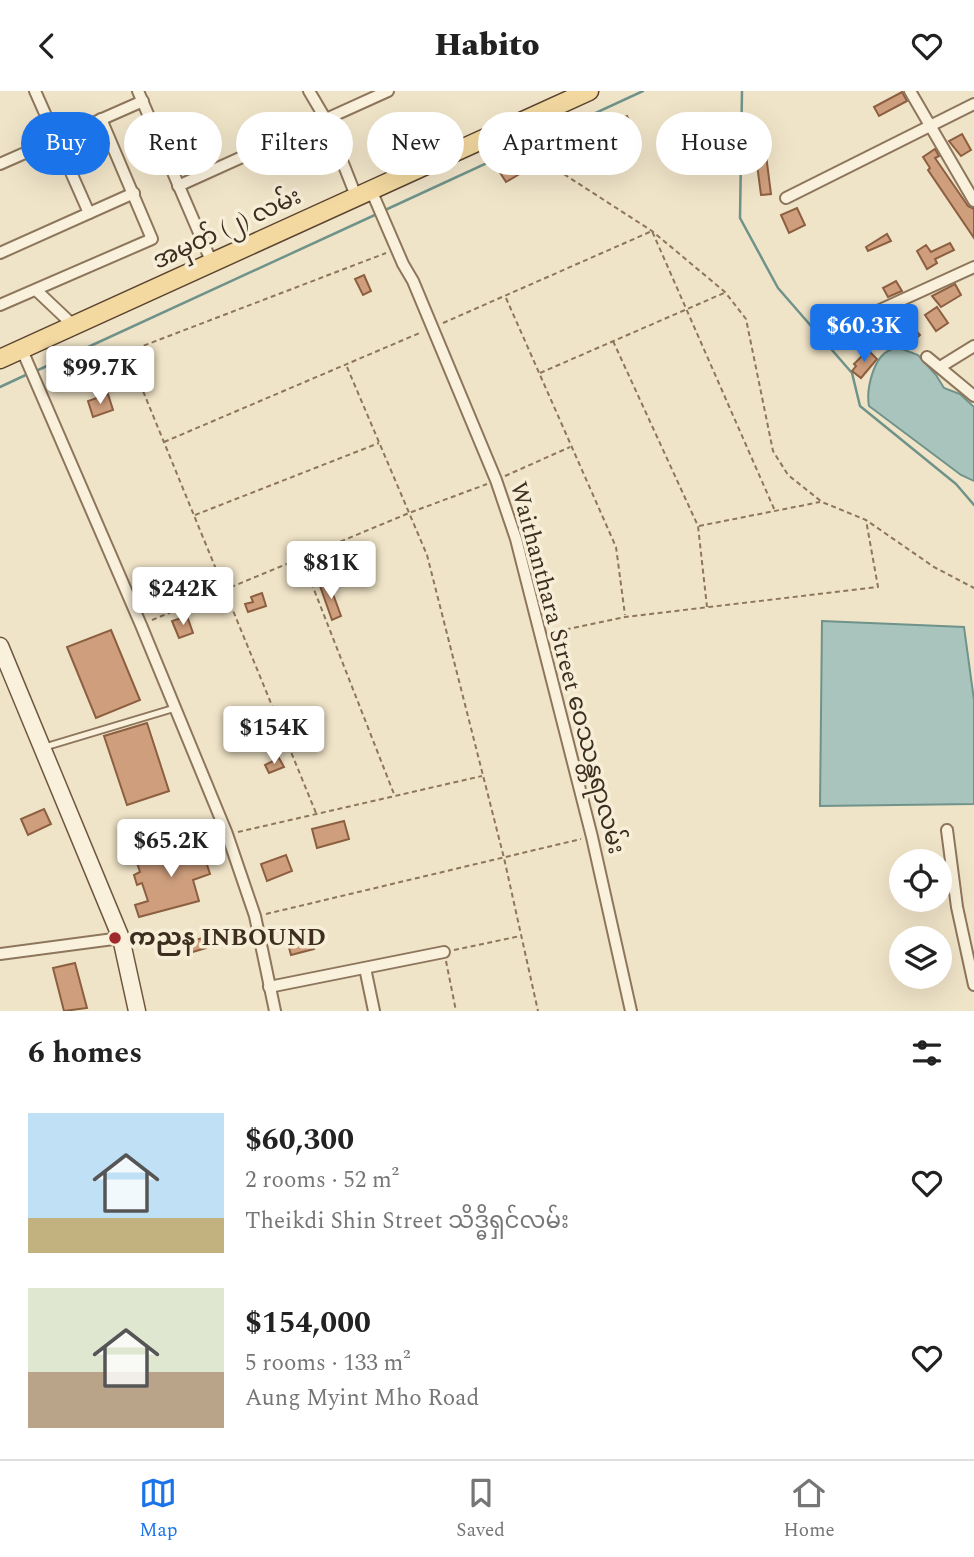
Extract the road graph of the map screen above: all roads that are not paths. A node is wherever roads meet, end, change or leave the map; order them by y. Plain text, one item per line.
1 (35, 91) edge
2 (309, 91) edge
3 (388, 91) edge
4 (589, 91) edge
5 (910, 91) edge
6 (140, 96) edge
7 (974, 104) edge
8 (45, 112) edge
9 (322, 112) edge
10 (340, 112) edge
11 (110, 114) edge
12 (930, 125) junction
13 (110, 139) edge
14 (21, 155) edge
15 (236, 159) edge
16 (0, 164) edge
17 (353, 171) edge
18 (73, 175) edge
19 (178, 186) junction
20 (971, 188) edge
21 (134, 193) junction
22 (364, 193) junction
23 (786, 198) dead end
24 (974, 201) edge
25 (89, 213) junction
26 (0, 253) edge
27 (212, 263) junction
28 (974, 267) edge
29 (36, 290) junction
30 (0, 305) edge
31 (871, 314) dead end
32 (74, 326) junction
33 (974, 346) edge
34 (22, 350) junction
35 (927, 357) dead end
36 (0, 359) edge
37 (940, 367) junction
38 (972, 391) edge
39 (0, 646) edge
40 (175, 708) junction
41 (42, 747) junction
42 (947, 829) dead end
43 (121, 938) junction
44 (444, 952) road end
45 (0, 954) edge
46 (365, 968) junction
47 (974, 985) edge
48 (269, 988) junction
49 (137, 1011) edge
50 (275, 1011) edge
51 (374, 1011) edge
52 (631, 1011) edge

1 - 8 street
2 - 9 street, Waithanthara Street ဝေဿန္တရာလမ်း
3 - 10 street
4 - 22 main road, အမှတ် (၂) လမ်း
5 - 12 street
6 - 11 street
6 - 19 street
7 - 12 street
12 - 20 street
12 - 23 street
13 - 21 street
14 - 16 street
15 - 19 street
17 - 22 street, Waithanthara Street ဝေဿန္တရာလမ်း
18 - 25 street
19 - 27 street
20 - 24 street
21 - 25 street
21 - 29 street
22 - 27 main road, အမှတ် (၂) လမ်း
22 - 52 street, Waithanthara Street ဝေဿန္တရာလမ်း
25 - 26 street
27 - 32 main road, အမှတ် (၂) လမ်း
28 - 31 street
29 - 30 street
29 - 32 street
32 - 34 main road, အမှတ် (၂) လမ်း
33 - 37 street
34 - 36 main road, အမှတ် (၂) လမ်း
34 - 40 street
35 - 37 street
37 - 38 street
39 - 41 street
40 - 41 lane
40 - 48 street
41 - 43 street
42 - 47 street
43 - 45 street
43 - 49 street
44 - 46 street
46 - 48 street
46 - 51 street
48 - 50 street

